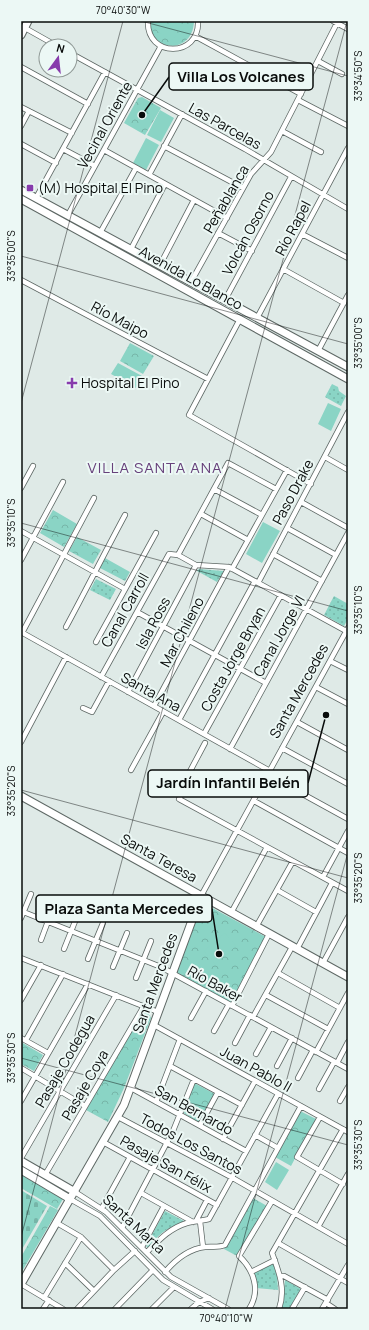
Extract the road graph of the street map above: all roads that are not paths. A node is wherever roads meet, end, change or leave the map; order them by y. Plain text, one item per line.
1 (28, 21) edge
2 (148, 21) edge
3 (198, 21) edge
4 (335, 22) edge
5 (348, 29) edge
6 (23, 31) edge
7 (195, 36) junction
8 (39, 38) edge
9 (161, 46) junction
10 (78, 57) edge
11 (318, 60) junction
12 (21, 68) edge
13 (105, 72) junction
14 (342, 74) dead end
15 (137, 90) junction
16 (301, 94) junction
17 (298, 100) junction
18 (88, 104) junction
19 (21, 106) edge
20 (29, 111) junction
21 (182, 114) junction
22 (348, 125) edge
23 (21, 126) edge
24 (282, 131) junction
25 (72, 133) junction
26 (21, 144) edge
27 (164, 146) junction
28 (348, 148) edge
29 (63, 149) junction
30 (104, 150) junction
31 (321, 152) dead end
32 (343, 158) junction
33 (348, 160) edge
34 (264, 161) junction
35 (56, 163) junction
36 (95, 166) junction
37 (136, 168) junction
38 (149, 175) junction
39 (291, 177) junction
40 (165, 184) junction
41 (243, 188) junction
42 (21, 190) edge
43 (323, 195) junction
44 (36, 198) junction
45 (21, 199) edge
46 (194, 200) junction
47 (348, 209) edge
48 (68, 215) junction
49 (227, 218) junction
50 (100, 233) junction
51 (218, 233) junction
52 (302, 234) junction
53 (131, 249) junction
54 (252, 251) junction
55 (348, 258) edge
56 (160, 265) junction
57 (283, 269) junction
58 (21, 280) edge
59 (191, 282) junction
60 (348, 295) edge
61 (225, 300) junction
62 (344, 303) junction
63 (257, 318) junction
64 (240, 319) junction
65 (318, 351) junction
66 (348, 368) edge
67 (208, 379) junction
68 (348, 379) edge
69 (348, 412) edge
70 (325, 457) junction
71 (33, 466) dead end
72 (287, 470) junction
73 (348, 470) edge
74 (63, 482) dead end
75 (311, 484) junction
76 (21, 488) edge
77 (214, 489) junction
78 (276, 489) junction
79 (94, 498) dead end
80 (301, 502) junction
81 (201, 514) junction
82 (125, 515) dead end
83 (262, 515) junction
84 (287, 528) junction
85 (348, 528) edge
86 (21, 531) edge
87 (156, 533) dead end
88 (348, 533) edge
89 (33, 538) junction
90 (248, 540) junction
91 (273, 554) junction
92 (64, 555) junction
93 (178, 555) junction
94 (336, 555) junction
95 (21, 560) edge
96 (196, 565) junction
97 (230, 568) junction
98 (95, 572) junction
99 (322, 581) junction
100 (256, 582) junction
101 (125, 589) junction
102 (280, 595) junction
103 (306, 609) junction
104 (137, 612) junction
105 (163, 626) junction
106 (66, 627) dead end
107 (348, 630) edge
108 (22, 632) edge
109 (189, 640) junction
110 (96, 642) dead end
111 (215, 655) junction
112 (66, 657) junction
113 (330, 661) junction
114 (240, 668) junction
115 (348, 670) edge
116 (101, 677) junction
117 (109, 682) junction
118 (266, 683) junction
119 (316, 687) junction
120 (128, 692) junction
121 (348, 704) edge
122 (154, 706) junction
123 (83, 708) dead end
124 (163, 712) junction
125 (179, 720) junction
126 (297, 722) junction
127 (204, 734) junction
128 (21, 742) edge
129 (205, 743) dead end
130 (282, 748) junction
131 (230, 749) junction
132 (348, 750) edge
133 (131, 770) dead end
134 (269, 773) junction
135 (348, 784) edge
136 (21, 796) edge
137 (254, 801) junction
138 (348, 819) edge
139 (237, 831) junction
140 (348, 831) edge
141 (267, 847) junction
142 (339, 848) junction
143 (348, 852) edge
144 (293, 861) junction
145 (323, 877) junction
146 (332, 882) junction
147 (277, 890) junction
148 (348, 891) edge
149 (31, 894) dead end
150 (202, 896) junction
151 (54, 905) dead end
152 (22, 912) edge
153 (316, 912) junction
154 (231, 913) junction
155 (78, 914) dead end
156 (348, 917) edge
157 (21, 918) edge
158 (48, 922) junction
159 (103, 923) dead end
160 (256, 927) junction
161 (71, 931) junction
162 (127, 933) dead end
163 (270, 934) junction
164 (41, 940) dead end
165 (96, 941) junction
166 (151, 941) dead end
167 (294, 948) junction
168 (64, 949) dead end
169 (120, 950) junction
170 (21, 958) edge
171 (88, 959) dead end
172 (144, 960) junction
173 (323, 963) junction
174 (41, 966) junction
175 (113, 967) dead end
176 (173, 973) junction
177 (278, 973) junction
178 (63, 974) junction
179 (348, 977) edge
180 (136, 978) dead end
181 (88, 984) junction
182 (206, 991) junction
183 (348, 993) edge
184 (266, 995) junction
185 (116, 996) junction
186 (21, 1000) edge
187 (230, 1005) junction
188 (144, 1006) junction
189 (340, 1008) junction
190 (158, 1012) junction
191 (252, 1016) junction
192 (191, 1018) dead end
193 (154, 1025) junction
194 (271, 1027) junction
195 (328, 1029) junction
196 (214, 1031) dead end
197 (292, 1038) junction
198 (23, 1039) edge
199 (180, 1040) junction
200 (348, 1042) edge
201 (235, 1043) dead end
202 (315, 1051) junction
203 (48, 1054) junction
204 (256, 1054) dead end
205 (335, 1062) junction
206 (170, 1066) junction
207 (277, 1066) dead end
208 (21, 1068) edge
209 (348, 1069) edge
210 (35, 1076) junction
211 (298, 1078) dead end
212 (194, 1079) junction
213 (255, 1081) junction
214 (348, 1087) edge
215 (131, 1088) junction
216 (319, 1089) dead end
217 (60, 1091) junction
218 (218, 1092) junction
219 (278, 1094) junction
220 (22, 1099) edge
221 (340, 1101) dead end
222 (156, 1102) junction
223 (242, 1105) junction
224 (85, 1106) junction
225 (301, 1106) junction
226 (180, 1115) junction
227 (118, 1117) junction
228 (320, 1117) junction
229 (200, 1125) junction
230 (343, 1129) junction
231 (348, 1132) edge
232 (255, 1135) junction
233 (223, 1138) junction
234 (103, 1142) junction
235 (167, 1143) junction
236 (278, 1148) junction
237 (246, 1151) junction
238 (130, 1157) junction
239 (21, 1159) edge
240 (21, 1170) edge
241 (154, 1170) junction
242 (320, 1171) junction
243 (348, 1174) edge
244 (45, 1175) junction
245 (231, 1177) junction
246 (343, 1184) junction
247 (254, 1190) junction
248 (75, 1192) junction
249 (141, 1193) junction
250 (70, 1199) junction
251 (207, 1200) junction
252 (272, 1201) junction
253 (217, 1205) junction
254 (164, 1206) junction
255 (102, 1208) junction
256 (294, 1213) junction
257 (57, 1222) junction
258 (196, 1222) junction
259 (318, 1227) junction
260 (122, 1228) junction
261 (81, 1238) junction
262 (278, 1243) junction
263 (348, 1244) edge
264 (142, 1247) junction
265 (203, 1247) junction
266 (135, 1252) junction
267 (146, 1252) junction
268 (275, 1260) junction
269 (65, 1263) junction
270 (348, 1265) edge
271 (114, 1270) junction
272 (153, 1270) junction
273 (165, 1272) junction
274 (251, 1272) junction
275 (281, 1276) junction
276 (340, 1278) junction
277 (348, 1283) edge
278 (21, 1284) edge
279 (174, 1287) junction
280 (305, 1287) junction
281 (94, 1291) junction
282 (209, 1298) junction
283 (46, 1299) junction
284 (199, 1302) junction
285 (327, 1302) junction
286 (203, 1307) edge
287 (43, 1309) edge
288 (63, 1309) edge
289 (77, 1309) edge
290 (115, 1309) edge
291 (152, 1309) edge
292 (191, 1309) edge
293 (212, 1309) edge
294 (228, 1309) edge
295 (249, 1309) edge
296 (279, 1309) edge
297 (292, 1309) edge
298 (322, 1309) edge
299 (335, 1309) edge

1 - 6 street
2 - 9 street
3 - 7 street
4 - 5 street
4 - 11 street, Peñablanca
6 - 8 street
7 - 9 street
7 - 16 street
9 - 15 street, Vecinal Oriente
10 - 13 street, Las Parcelas
11 - 14 street
11 - 16 street, Peñablanca
12 - 18 street
13 - 15 street, Las Parcelas
13 - 18 street
15 - 21 street, Las Parcelas
15 - 30 street, Vecinal Oriente
16 - 17 street, Peñablanca
17 - 22 street
17 - 24 street, Peñablanca
18 - 25 street
19 - 20 street
20 - 23 street
20 - 25 street
21 - 27 street
21 - 34 street, Las Parcelas
24 - 31 street
24 - 34 street, Peñablanca
25 - 29 street
26 - 35 street
27 - 38 street
27 - 41 street
28 - 32 street, Río Rapel
29 - 35 street
29 - 36 street
30 - 36 street, Vecinal Oriente
30 - 37 street
32 - 33 street
32 - 43 street, Río Rapel
34 - 39 street, Las Parcelas
34 - 41 street, Peñablanca
35 - 44 street
36 - 48 street, Vecinal Oriente
37 - 38 street
37 - 50 street
38 - 40 street
39 - 43 street, Las Parcelas
39 - 54 street, Volcán Osorno
40 - 46 street
40 - 53 street
41 - 49 street, Peñablanca
42 - 44 street, Avenida Lo Blanco
43 - 47 street, Las Parcelas
43 - 52 street, Río Rapel
44 - 48 street, Avenida Lo Blanco
45 - 64 street, Avenida Lo Blanco
46 - 49 street
46 - 56 street
48 - 50 street, Avenida Lo Blanco
49 - 51 street, Peñablanca
50 - 53 street, Avenida Lo Blanco
51 - 54 street
51 - 59 street, Peñablanca
52 - 55 street
52 - 57 street, Río Rapel
53 - 56 street, Avenida Lo Blanco
54 - 61 street, Volcán Osorno
56 - 59 street, Avenida Lo Blanco
57 - 62 street
57 - 63 street, Río Rapel
58 - 67 street, Río Maipo
59 - 61 street, Avenida Lo Blanco
60 - 62 street
61 - 63 street, Avenida Lo Blanco
62 - 65 street
63 - 65 street, Avenida Lo Blanco
64 - 67 street
64 - 68 street, Avenida Lo Blanco
65 - 66 street, Avenida Lo Blanco
67 - 72 street
69 - 70 street, Paso Drake
70 - 73 street
70 - 75 street, Paso Drake
71 - 76 street
72 - 75 street
72 - 78 street, Mar Chileno
74 - 89 street
75 - 80 street, Paso Drake
77 - 78 street
77 - 81 street
77 - 83 street
78 - 83 street, Mar Chileno
79 - 92 street
80 - 84 street, Paso Drake
80 - 85 street
81 - 90 street
81 - 93 street
82 - 98 street
83 - 90 street, Mar Chileno
84 - 91 street, Paso Drake
84 - 94 street
86 - 89 street
87 - 101 street
88 - 94 street, Canal Jorge VI
89 - 92 street
89 - 95 street
90 - 97 street, Mar Chileno
91 - 99 street
91 - 100 street, Paso Drake
92 - 98 street
92 - 108 street
93 - 96 street
93 - 104 street, Canal Carroll
94 - 99 street, Canal Jorge VI
96 - 97 street
96 - 105 street, Isla Ross
97 - 100 street
97 - 109 street, Mar Chileno
98 - 101 street
98 - 106 street
99 - 103 street, Canal Jorge VI
100 - 102 street
100 - 111 street, Paso Drake
101 - 110 street
102 - 103 street
102 - 114 street, Costa Jorge Bryan
103 - 107 street
103 - 118 street, Canal Jorge VI
104 - 105 street
104 - 116 street, Canal Carroll
105 - 109 street
105 - 120 street, Isla Ross
107 - 113 street, Santa Mercedes
108 - 112 street, Santa Ana
109 - 111 street
109 - 122 street, Mar Chileno
111 - 114 street
111 - 125 street, Paso Drake
112 - 116 street, Santa Ana
112 - 128 street
113 - 115 street
113 - 119 street, Santa Mercedes
114 - 118 street
114 - 127 street, Costa Jorge Bryan
116 - 117 street, Santa Ana
117 - 120 street, Santa Ana
117 - 123 street
118 - 131 street, Canal Jorge VI
119 - 121 street
119 - 126 street, Santa Mercedes
120 - 122 street, Santa Ana
122 - 124 street, Santa Ana
124 - 125 street, Santa Ana
124 - 133 street
125 - 127 street, Santa Ana
126 - 130 street, Santa Mercedes
126 - 132 street
127 - 131 street, Santa Ana
129 - 139 street
130 - 134 street, Santa Mercedes
130 - 135 street
131 - 134 street, Santa Ana
134 - 137 street, Santa Mercedes
134 - 138 street, Santa Ana
136 - 150 street, Santa Teresa
137 - 139 street, Santa Mercedes
137 - 142 street
139 - 141 street
139 - 150 street, Santa Mercedes
140 - 142 street
141 - 144 street
141 - 154 street
142 - 143 street
142 - 145 street
144 - 145 street
144 - 147 street
145 - 146 street
146 - 148 street
146 - 153 street
147 - 153 street
147 - 160 street
149 - 152 street
150 - 154 street, Santa Teresa
150 - 176 street, Santa Mercedes
151 - 158 street
152 - 157 street
152 - 158 street, Río Baker
153 - 167 street
154 - 160 street, Santa Teresa
155 - 161 street
156 - 173 street
158 - 161 street, Río Baker
158 - 164 street
159 - 165 street
160 - 163 street, Santa Teresa
161 - 165 street, Río Baker
161 - 168 street
162 - 169 street
163 - 167 street, Santa Teresa
163 - 187 street
165 - 169 street, Río Baker
165 - 171 street
166 - 172 street
167 - 173 street, Santa Teresa
167 - 177 street
169 - 172 street, Río Baker
169 - 175 street
170 - 174 street
172 - 176 street, Río Baker
172 - 180 street
173 - 179 street, Santa Teresa
174 - 178 street
174 - 186 street
176 - 182 street, Río Baker
176 - 190 street, Santa Mercedes
177 - 184 street
177 - 189 street
178 - 181 street
178 - 198 street
181 - 185 street
181 - 203 street
182 - 187 street, Río Baker
182 - 192 street
183 - 189 street
184 - 191 street
184 - 195 street
185 - 188 street
185 - 217 street, Pasaje Codegua
187 - 191 street, Río Baker
187 - 196 street
188 - 190 street
188 - 224 street, Pasaje Coya
189 - 195 street
190 - 193 street, Santa Mercedes
191 - 194 street, Río Baker
191 - 201 street
193 - 199 street, Juan Pablo II
193 - 215 street, Santa Mercedes
194 - 197 street, Río Baker
194 - 204 street
195 - 202 street
197 - 202 street, Río Baker
197 - 207 street
198 - 203 street
199 - 206 street
199 - 213 street, Juan Pablo II
200 - 205 street
202 - 205 street, Río Baker
202 - 211 street
203 - 210 street
205 - 209 street, Río Baker
205 - 216 street
206 - 212 street
206 - 222 street
208 - 210 street
210 - 217 street
210 - 220 street
212 - 218 street
212 - 226 street
213 - 219 street, Juan Pablo II
213 - 223 street
214 - 221 street
215 - 222 street, San Bernardo
215 - 227 street, Santa Mercedes
217 - 224 street
217 - 239 street, Pasaje Codegua
218 - 223 street
218 - 229 street
219 - 225 street, Juan Pablo II
219 - 232 street
222 - 226 street, San Bernardo
223 - 233 street
224 - 244 street, Pasaje Coya
225 - 228 street, Juan Pablo II
225 - 236 street
226 - 229 street, San Bernardo
226 - 235 street
227 - 234 street, Santa Mercedes
227 - 235 street, Todos Los Santos
228 - 230 street, Juan Pablo II
228 - 242 street
229 - 233 street, San Bernardo
230 - 231 street, Juan Pablo II
230 - 242 street
232 - 236 street
232 - 237 street
233 - 237 street, San Bernardo
234 - 238 street, Pasaje San Félix
234 - 248 street, Santa Mercedes
235 - 241 street
235 - 245 street, Todos Los Santos
236 - 247 street
237 - 245 street
238 - 241 street, Pasaje San Félix
238 - 255 street
239 - 244 street, Santa Marta
240 - 250 street, Santa Marta
241 - 249 street
241 - 251 street, Pasaje San Félix
242 - 246 street
242 - 256 street
243 - 246 street
244 - 248 street, Santa Marta
245 - 247 street, Todos Los Santos
245 - 253 street
246 - 259 street
247 - 252 street, Todos Los Santos
247 - 265 street
248 - 250 street, Santa Mercedes
248 - 255 street, Santa Marta
249 - 254 street
249 - 260 street
250 - 257 street, Santa Mercedes
250 - 266 street, Santa Marta
251 - 253 street, Pasaje San Félix
251 - 258 street
252 - 256 street, Todos Los Santos
252 - 274 street
253 - 258 street
254 - 258 street
254 - 264 street
255 - 260 street, Santa Marta
256 - 259 street, Todos Los Santos
256 - 262 street
257 - 261 street
257 - 278 street, Santa Mercedes
258 - 265 street
258 - 267 street
259 - 263 street, Todos Los Santos
260 - 264 street, Santa Marta
261 - 269 street
261 - 271 street
262 - 268 street
262 - 276 street
264 - 267 street, Santa Marta
265 - 273 street
266 - 271 street
266 - 272 street, Santa Marta
267 - 273 street, Santa Marta
268 - 274 street
268 - 275 street
269 - 281 street
269 - 283 street
270 - 276 street
271 - 281 street
272 - 279 street, Santa Marta
272 - 290 street
273 - 282 street, Santa Marta
274 - 295 street
275 - 280 street
275 - 296 street
276 - 277 street
276 - 285 street
278 - 283 street
279 - 284 street, Santa Marta
279 - 291 street
280 - 285 street
280 - 297 street
281 - 289 street
282 - 284 street
282 - 286 street
282 - 294 street, Santa Marta
283 - 287 street
283 - 288 street
284 - 286 street, Santa Marta
284 - 292 street
285 - 298 street
285 - 299 street
286 - 293 street, Santa Marta

